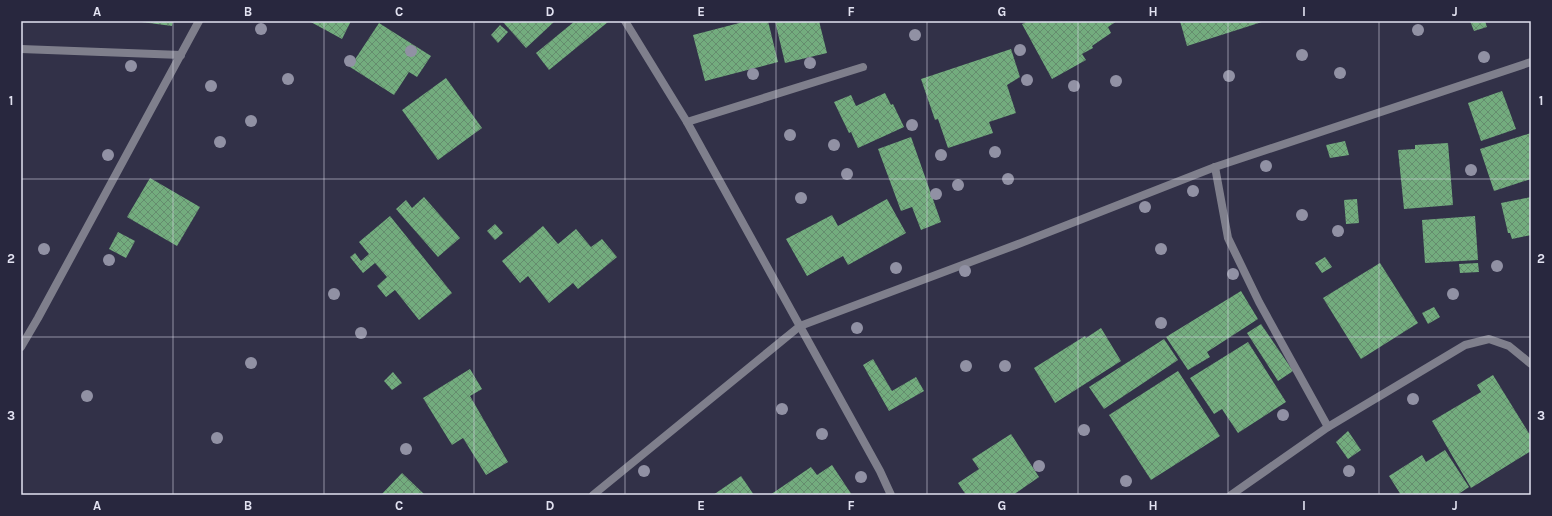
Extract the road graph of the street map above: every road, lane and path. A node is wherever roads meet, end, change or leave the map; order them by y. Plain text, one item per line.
1 (199, 21) edge
2 (625, 21) edge
3 (21, 49) edge
4 (181, 55) junction
5 (1531, 62) edge
6 (864, 66) dead end
7 (687, 122) junction
8 (1215, 167) junction
9 (800, 326) junction
10 (21, 347) edge
11 (1531, 364) edge
12 (1328, 427) junction
13 (593, 495) edge
14 (891, 495) edge
15 (1231, 495) edge

1 - 4 street
2 - 7 street
3 - 4 street
4 - 10 street
5 - 8 street
6 - 7 street
7 - 9 street
8 - 9 street
8 - 12 street
9 - 13 street
9 - 14 street
11 - 12 street
12 - 15 street

